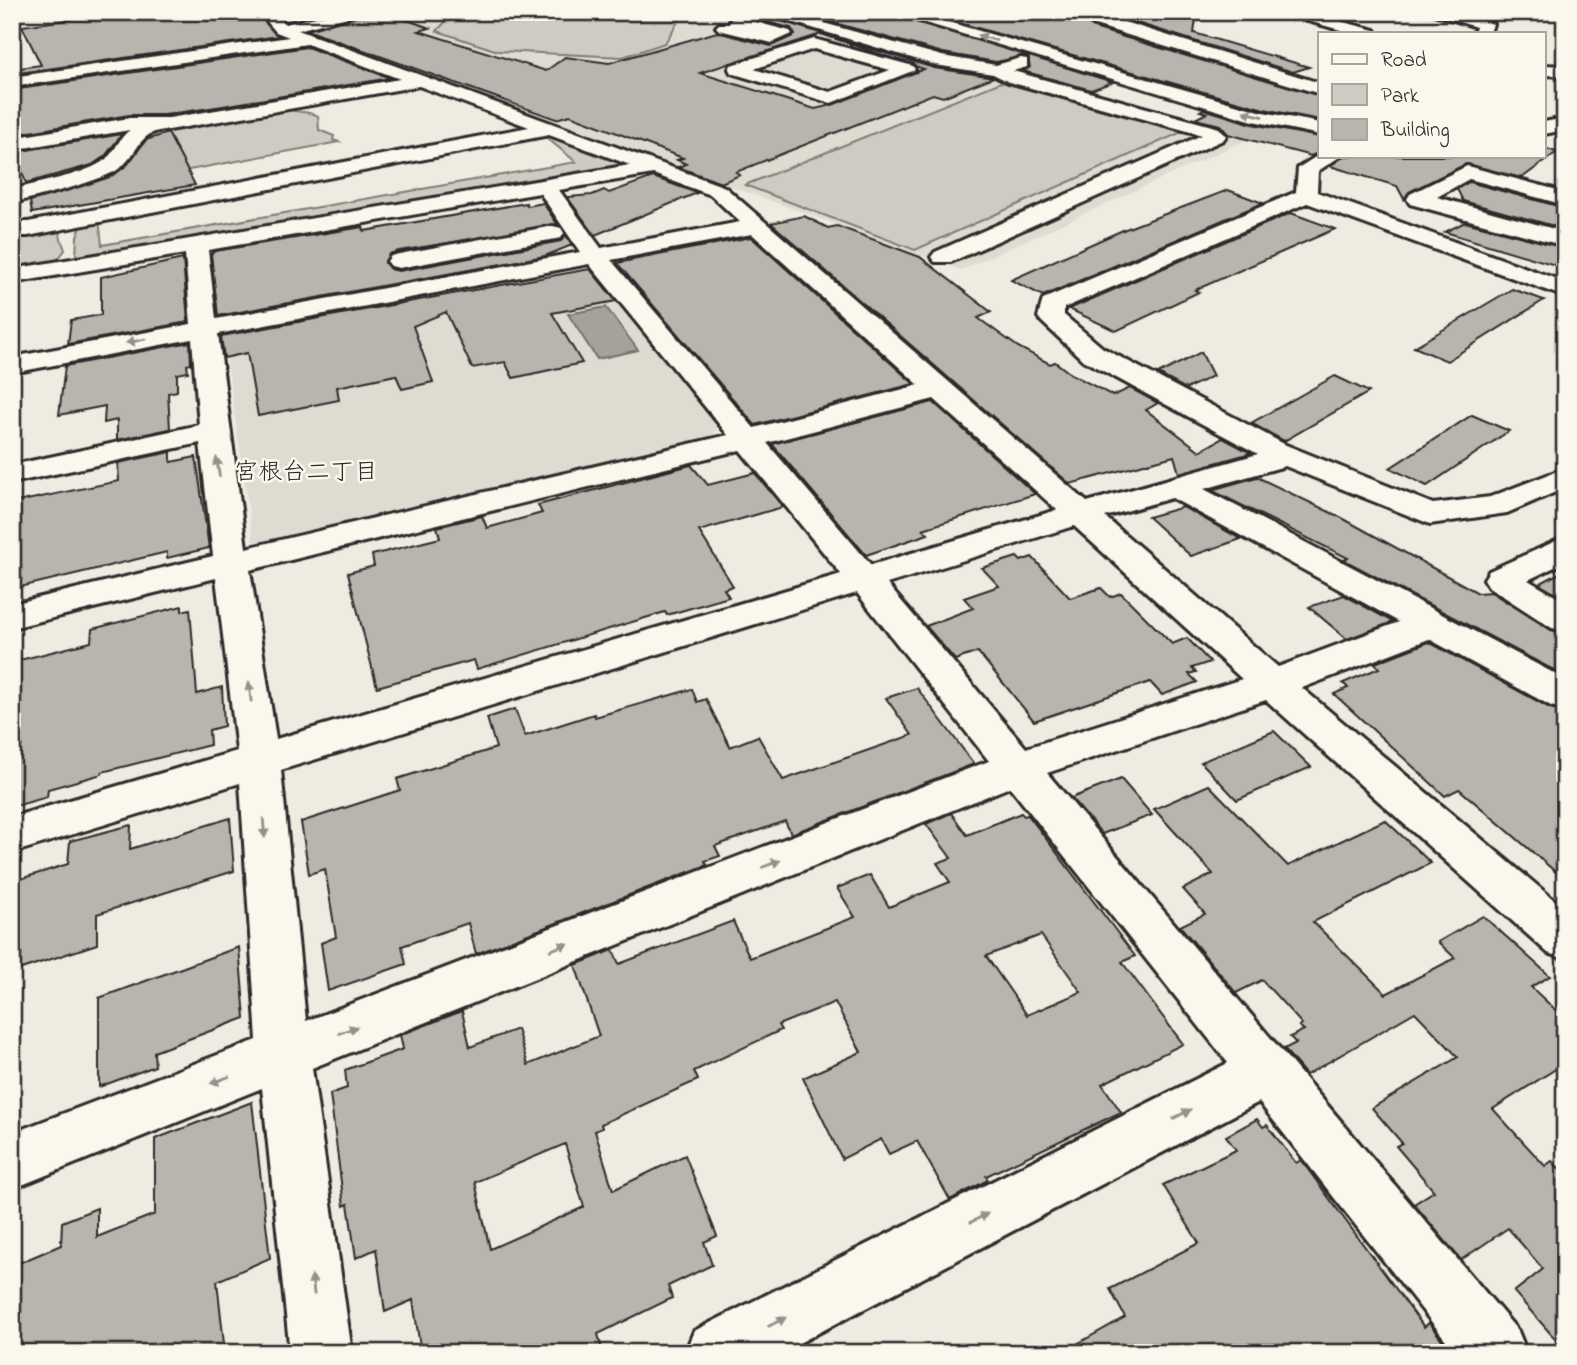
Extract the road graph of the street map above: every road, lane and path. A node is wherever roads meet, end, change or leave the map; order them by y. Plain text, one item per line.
1 (360, 12) edge
2 (754, 12) edge
3 (766, 12) edge
4 (896, 12) edge
5 (1080, 12) edge
6 (1114, 12) edge
7 (1283, 12) edge
8 (1434, 12) edge
9 (274, 20) edge
10 (1365, 32) edge
11 (1482, 32) edge
12 (1211, 38) dead end
13 (310, 39) junction
14 (814, 44) junction
15 (1046, 55) junction
16 (997, 70) junction
17 (1546, 70) edge
18 (1565, 71) edge
19 (422, 80) junction
20 (12, 82) edge
21 (1318, 88) edge
22 (149, 124) junction
23 (551, 129) junction
24 (1318, 129) edge
25 (12, 144) edge
26 (1327, 158) edge
27 (654, 167) junction
28 (606, 176) junction
29 (545, 186) junction
30 (624, 193) dead end
31 (1306, 195) junction
32 (12, 197) edge
33 (1565, 199) edge
34 (73, 220) junction
35 (757, 226) junction
36 (12, 229) edge
37 (1565, 239) edge
38 (195, 247) junction
39 (943, 257) dead end
40 (575, 260) junction
41 (65, 268) junction
42 (12, 276) edge
43 (438, 285) junction
44 (1565, 290) edge
45 (203, 328) junction
46 (12, 365) edge
47 (941, 388) junction
48 (214, 431) junction
49 (747, 439) junction
50 (1286, 456) junction
51 (12, 474) edge
52 (1565, 477) edge
53 (1176, 487) junction
54 (1083, 513) junction
55 (1565, 548) edge
56 (234, 562) junction
57 (864, 579) junction
58 (12, 616) edge
59 (1565, 619) edge
60 (1434, 623) junction
61 (1272, 684) junction
62 (1565, 696) edge
63 (258, 760) junction
64 (1018, 767) junction
65 (12, 835) edge
66 (1565, 938) edge
67 (284, 1055) junction
68 (1266, 1071) junction
69 (12, 1161) edge
70 (321, 1353) edge
71 (716, 1353) edge
72 (1496, 1353) edge

1 - 9 street
2 - 14 street
3 - 16 street
15 -> 4 street
5 - 21 street
6 - 12 street
7 - 10 street
8 - 11 street
9 - 13 street
13 - 19 street
13 - 20 street
14 - 14 street
15 - 16 street
24 -> 15 street
16 - 39 street
17 - 18 street
19 - 22 street
19 - 23 street
22 - 25 street
22 - 32 street
23 - 27 street
23 - 34 street
26 - 31 street
27 - 28 street
27 - 35 street
28 - 29 street
28 - 30 street
29 - 38 street
29 - 40 street
31 - 44 street
31 - 50 street
33 - 37 street
34 - 36 street
34 - 41 street
35 - 40 street
35 - 47 street
38 - 41 street
38 - 45 street
40 - 43 street
40 - 43 street
40 - 49 street
41 - 42 street
43 - 45 street
45 -> 46 street
45 - 48 street
47 - 49 street
47 - 54 street
48 - 51 street
56 -> 48 street
49 - 56 street
49 - 57 street
50 - 52 street
50 - 53 street
53 - 54 street
53 - 60 street
54 - 57 street
54 - 61 street
55 - 59 street
56 - 58 street
63 -> 56 street
57 - 63 street
57 - 64 street
60 - 61 street
60 - 62 street
61 - 64 street
61 - 66 street
63 - 65 street
63 -> 67 street
67 -> 64 street
64 - 68 street
67 -> 69 street
70 -> 67 street
71 -> 68 street
68 - 72 street

